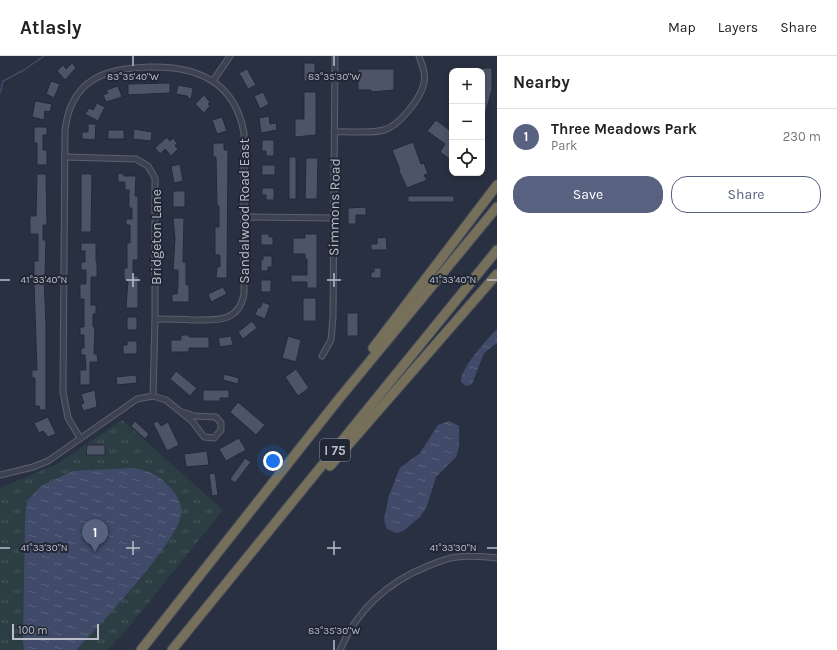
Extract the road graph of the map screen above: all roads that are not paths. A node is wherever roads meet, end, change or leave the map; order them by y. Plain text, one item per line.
1 (230, 56) edge
2 (335, 56) edge
3 (419, 56) edge
4 (213, 81) junction
5 (334, 132) junction
6 (65, 157) junction
7 (497, 186) edge
8 (497, 207) edge
9 (245, 217) junction
10 (333, 218) junction
11 (497, 250) edge
12 (497, 274) edge
13 (155, 319) junction
14 (322, 356) dead end
15 (153, 396) junction
16 (338, 400) junction
17 (182, 412) junction
18 (80, 438) junction
19 (0, 476) edge
20 (300, 494) junction
21 (497, 558) edge
22 (140, 650) edge
23 (172, 650) edge
24 (340, 650) edge

1 - 4 street
2 - 5 street, Simmons Road
3 - 5 street
4 - 6 street, Sandalwood Road East
4 - 9 street, Sandalwood Road East
5 - 10 street, Simmons Road
6 - 13 street, Bridgeton Lane
6 - 18 street, Sandalwood Road East
7 - 16 highway
8 - 16 highway, I 75
9 - 10 street
9 - 13 street, Sandalwood Road East
10 - 14 street, Simmons Road
11 - 20 highway, I 75
12 - 20 highway
13 - 15 street, Bridgeton Lane
15 - 17 street
15 - 18 street
16 - 22 highway, I 75
17 - 17 street
18 - 19 street
20 - 23 highway, I 75
21 - 24 street

